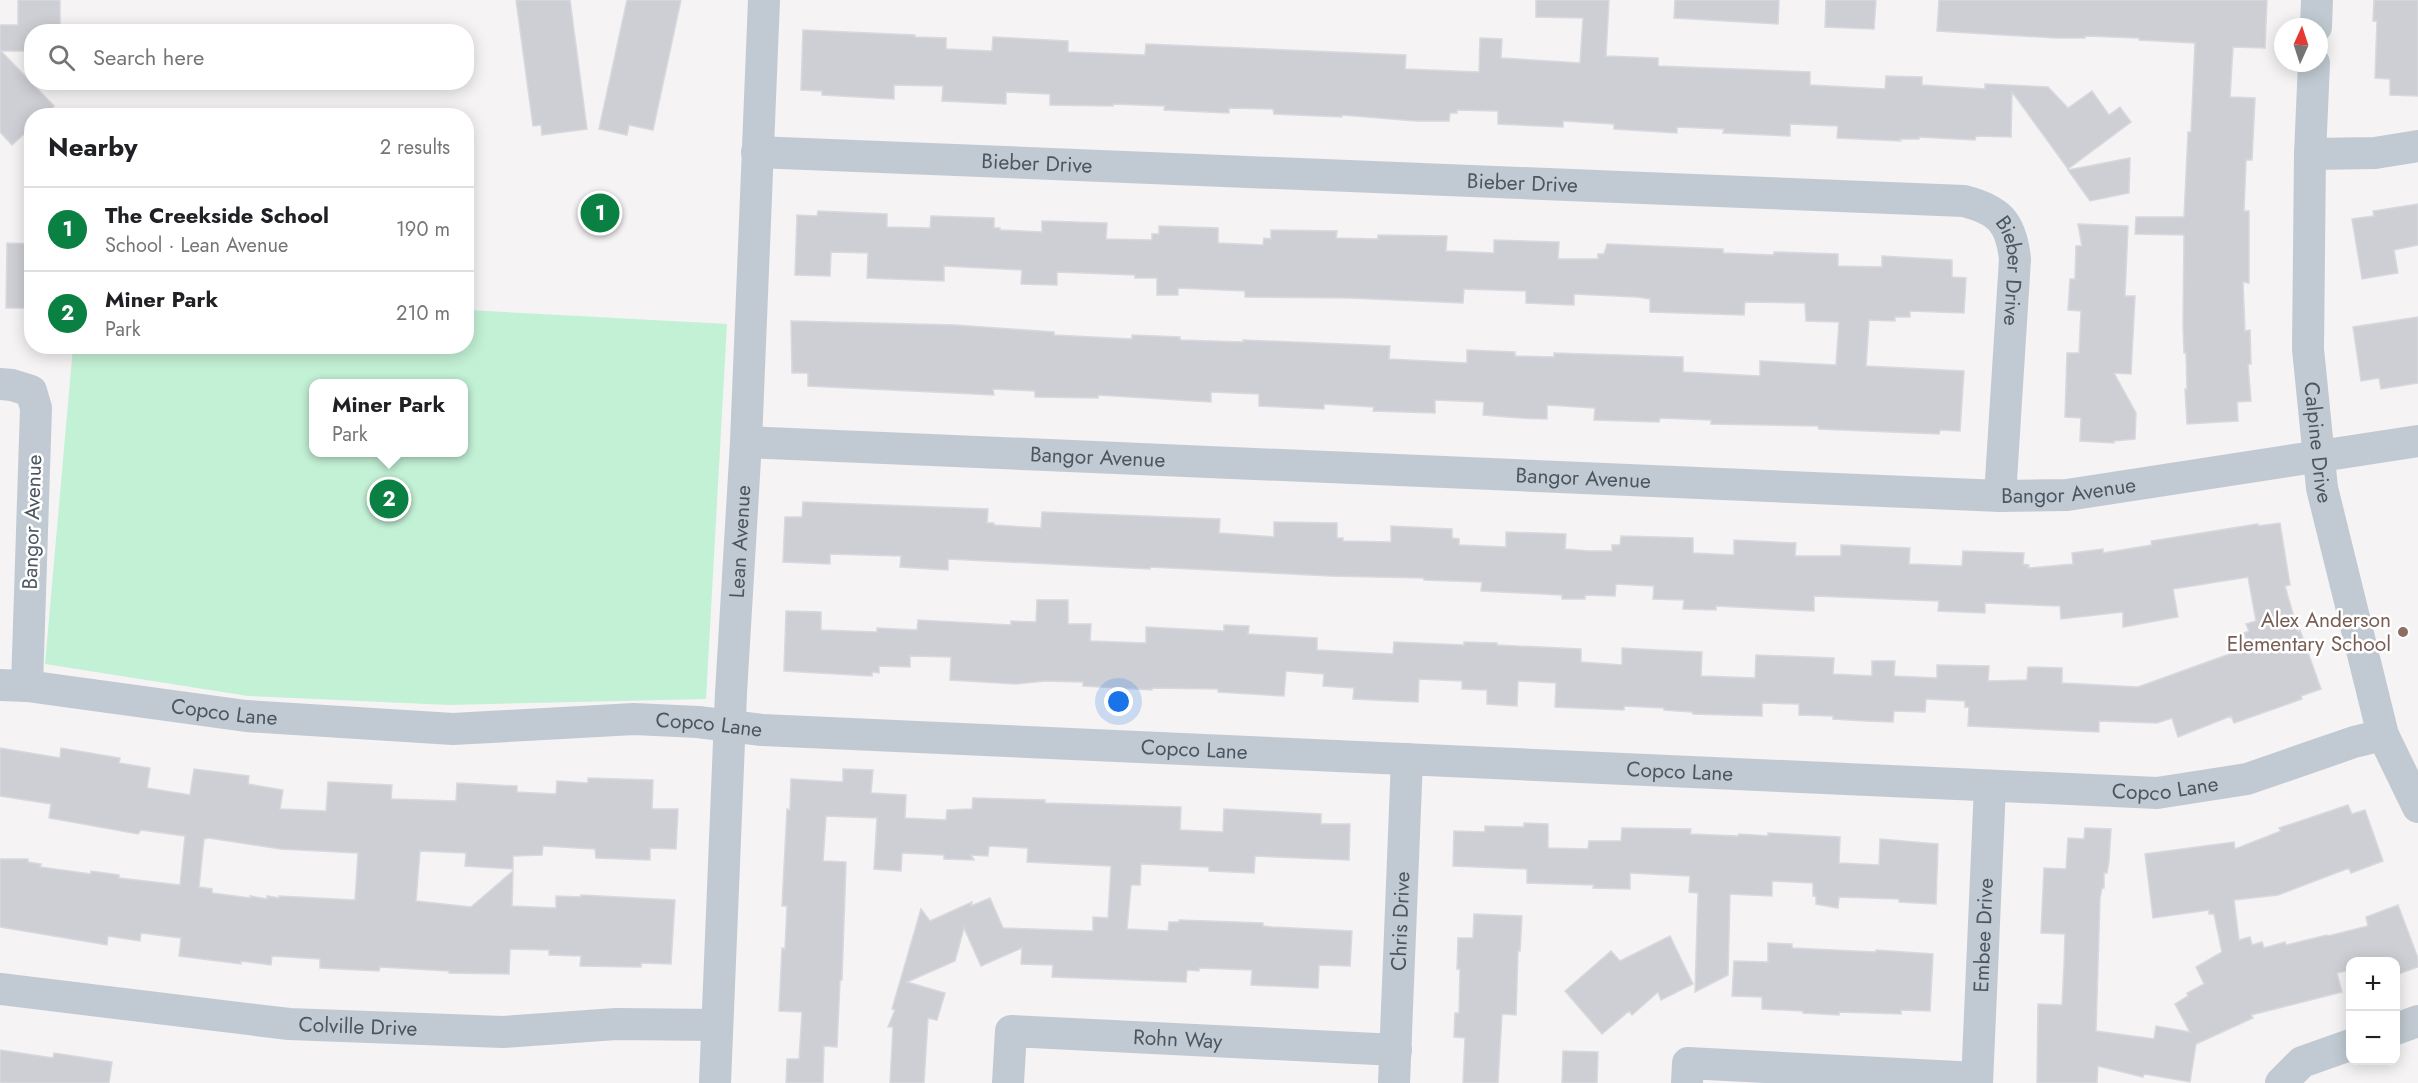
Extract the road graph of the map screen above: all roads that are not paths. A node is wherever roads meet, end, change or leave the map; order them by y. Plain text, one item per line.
1 (764, 0) edge
2 (2317, 0) edge
3 (2316, 18) edge
4 (2314, 72) edge
5 (2418, 146) edge
6 (757, 152) junction
7 (2310, 154) junction
8 (0, 384) edge
9 (2418, 441) edge
10 (746, 442) junction
11 (2318, 456) junction
12 (2000, 496) junction
13 (13, 686) edge
14 (729, 726) junction
15 (2383, 735) junction
16 (1407, 759) junction
17 (1990, 786) junction
18 (2418, 807) edge
19 (0, 989) edge
20 (2418, 1021) edge
21 (717, 1025) junction
22 (2400, 1028) edge
23 (2346, 1046) edge
24 (1396, 1050) junction
25 (1977, 1080) edge
26 (715, 1083) edge
27 (1008, 1083) edge
28 (1394, 1083) edge
29 (1687, 1083) edge
30 (2281, 1083) edge

1 - 6 street, Lean Avenue
2 - 3 street
4 - 7 street, Calpine Drive
5 - 7 street
6 - 10 street, Lean Avenue
6 - 12 street, Bieber Drive
7 - 11 street, Calpine Drive
8 - 13 street, Bangor Avenue
9 - 11 street, Bangor Avenue
10 - 12 street, Bangor Avenue
10 - 14 street, Lean Avenue
11 - 12 street, Bangor Avenue
11 - 15 street, Calpine Drive
13 - 14 street, Copco Lane
14 - 16 street, Copco Lane
14 - 21 street, Lean Avenue
15 - 17 street, Copco Lane
15 - 18 street, Calpine Drive
16 - 17 street, Copco Lane
16 - 24 street, Chris Drive
17 - 25 street, Embee Drive
19 - 21 street, Colville Drive
20 - 22 street
21 - 26 street, Lean Avenue
23 - 30 street
24 - 27 street, Rohn Way
24 - 28 street, Chris Drive
25 - 29 street

